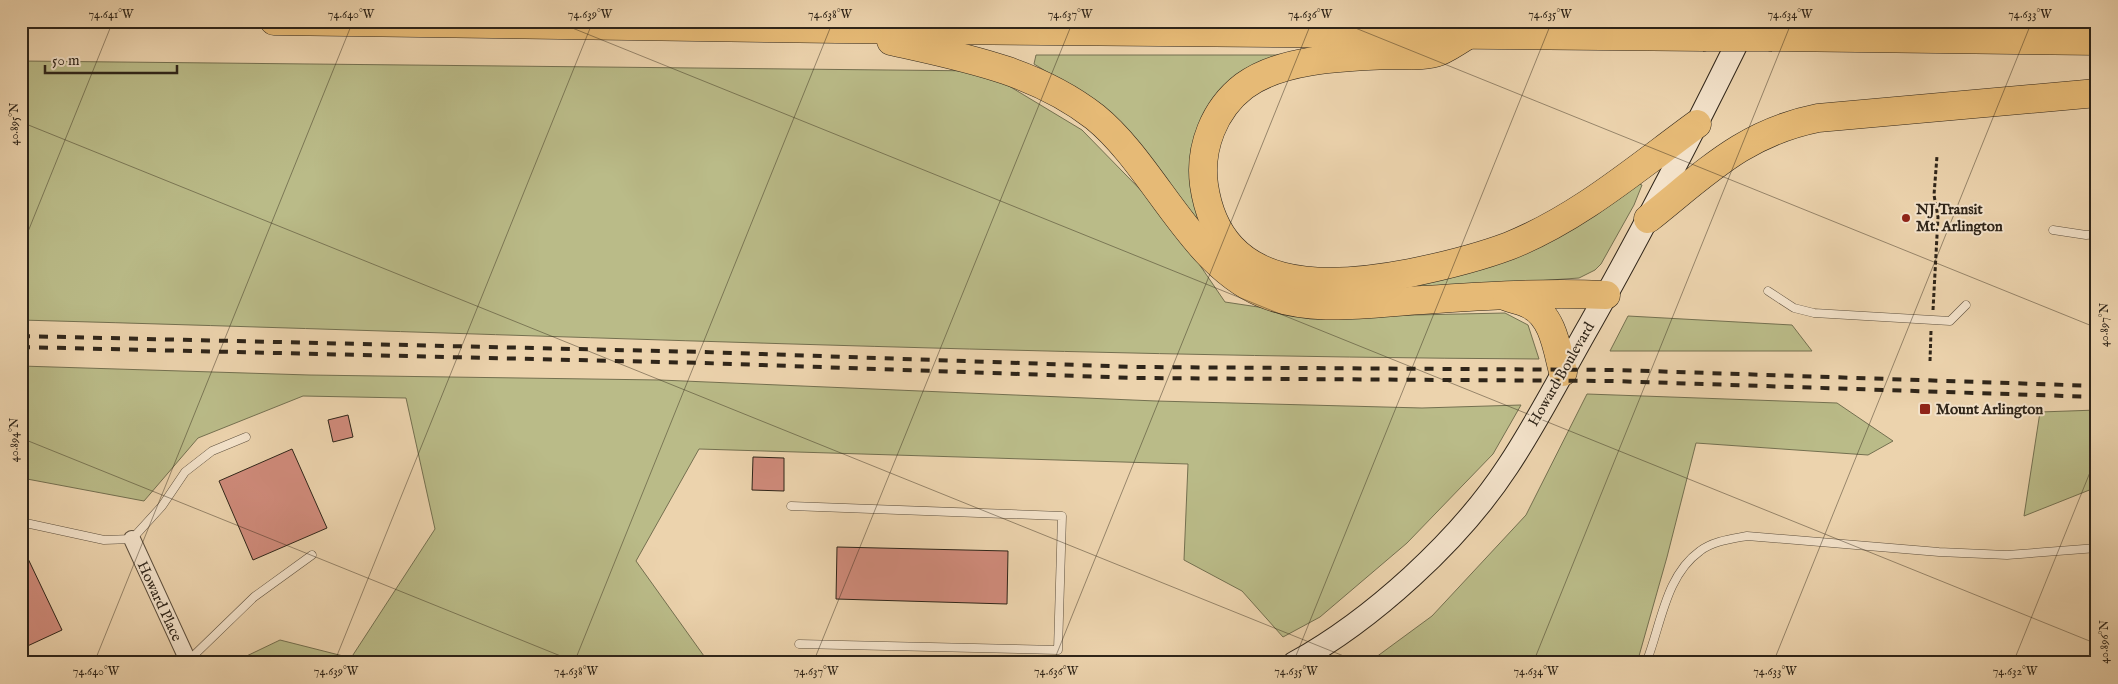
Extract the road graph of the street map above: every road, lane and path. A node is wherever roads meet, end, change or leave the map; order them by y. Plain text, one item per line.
1 (274, 21) edge
2 (1748, 21) edge
3 (837, 29) junction
4 (1470, 34) junction
5 (2097, 41) edge
6 (2097, 93) edge
7 (1697, 124) junction
8 (1937, 156) dead end
9 (1648, 219) junction
10 (2053, 230) dead end
11 (2097, 234) edge
12 (1768, 291) dead end
13 (1501, 295) junction
14 (1606, 295) junction
15 (1966, 306) dead end
16 (1932, 320) junction
17 (1930, 361) dead end
18 (1563, 372) junction
19 (246, 437) dead end
20 (791, 506) dead end
21 (21, 522) edge
22 (132, 539) junction
23 (2097, 548) edge
24 (312, 555) dead end
25 (800, 644) dead end
26 (188, 662) edge
27 (1294, 663) edge
28 (1646, 663) edge

1 - 3 highway
2 - 7 main road, Howard Boulevard
3 - 4 highway
3 - 13 highway
4 - 5 highway, bridge
4 - 7 highway
6 - 9 highway
7 - 9 main road, Howard Boulevard
8 - 16 path
9 - 14 main road, Howard Boulevard
10 - 11 lane
12 - 16 lane
13 - 14 highway
13 - 18 highway
14 - 18 main road, Howard Boulevard
15 - 16 lane
16 - 17 path
18 - 27 main road, Howard Boulevard
19 - 22 lane
20 - 25 lane
21 - 22 lane
22 - 26 street, Howard Place
23 - 28 lane
24 - 26 lane

